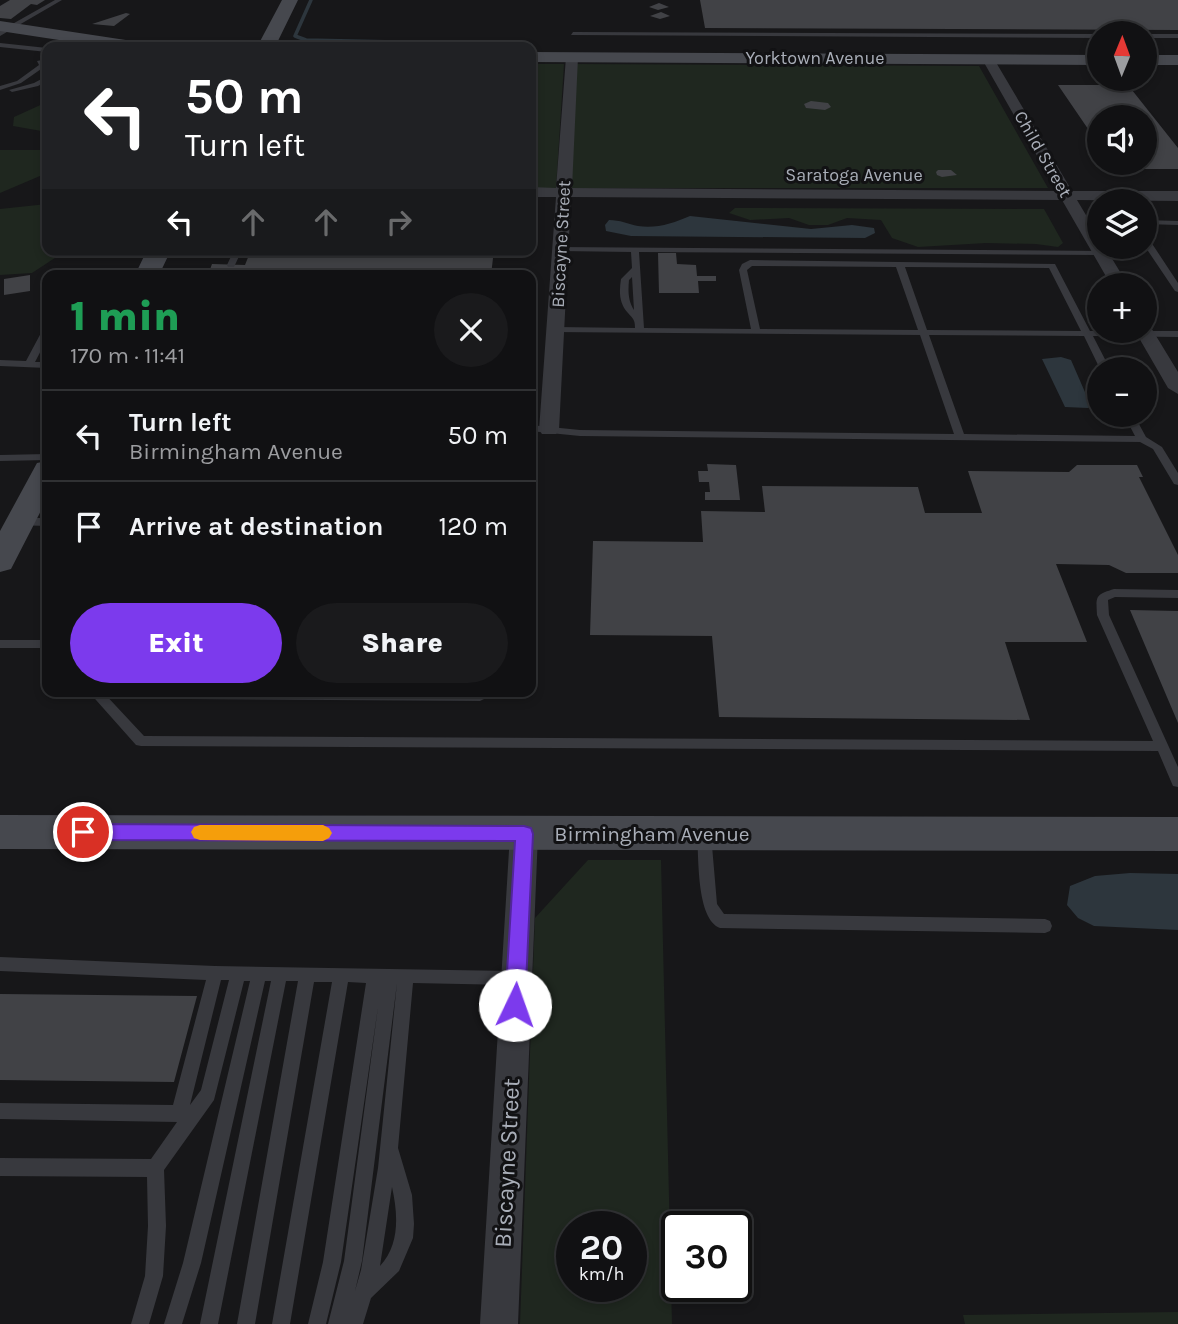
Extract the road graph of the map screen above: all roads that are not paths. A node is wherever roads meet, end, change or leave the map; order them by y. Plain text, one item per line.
1 (59, 0) edge
2 (290, 0) edge
3 (2, 32) edge
4 (573, 34) dead end
5 (1087, 36) edge
6 (1157, 36) edge
7 (1178, 36) edge
8 (45, 42) edge
9 (93, 42) edge
10 (269, 42) edge
11 (0, 45) edge
12 (42, 49) edge
13 (536, 57) edge
14 (572, 57) junction
15 (988, 59) junction
16 (1087, 60) edge
17 (1157, 60) edge
18 (1178, 60) edge
19 (39, 62) dead end
20 (42, 80) edge
21 (3, 89) edge
22 (536, 192) edge
23 (563, 192) junction
24 (1066, 195) junction
25 (1178, 196) edge
26 (1157, 222) edge
27 (1178, 223) edge
28 (1087, 230) edge
29 (561, 250) junction
30 (801, 251) junction
31 (1087, 253) edge
32 (635, 254) junction
33 (236, 256) edge
34 (658, 258) dead end
35 (676, 258) dead end
36 (1157, 258) edge
37 (231, 265) dead end
38 (900, 265) junction
39 (936, 265) joint
40 (636, 269) junction
41 (1167, 273) junction
42 (1178, 273) edge
43 (1178, 289) edge
44 (639, 319) junction
45 (556, 330) junction
46 (640, 331) junction
47 (756, 331) junction
48 (923, 332) junction
49 (1087, 333) joint
50 (1157, 333) edge
51 (1178, 334) edge
52 (42, 340) edge
53 (1152, 343) edge
54 (0, 363) edge
55 (29, 365) junction
56 (42, 365) edge
57 (1178, 388) edge
58 (1136, 427) edge
59 (536, 429) edge
60 (549, 430) junction
61 (960, 437) junction
62 (1142, 439) junction
63 (42, 457) edge
64 (0, 458) edge
65 (1178, 482) edge
66 (42, 490) edge
67 (34, 522) edge
68 (0, 561) edge
69 (1178, 594) edge
70 (0, 644) edge
71 (42, 644) edge
72 (100, 697) edge
73 (1160, 746) junction
74 (1178, 782) edge
75 (0, 832) edge
76 (524, 834) junction
77 (704, 834) junction
78 (1178, 834) edge
79 (1045, 926) dead end
80 (0, 964) edge
81 (215, 973) junction
82 (238, 974) junction
83 (260, 974) junction
84 (280, 975) junction
85 (307, 975) junction
86 (341, 976) junction
87 (390, 977) junction
88 (517, 978) junction
89 (0, 1111) edge
90 (186, 1114) junction
91 (389, 1147) junction
92 (0, 1167) edge
93 (155, 1168) junction
94 (363, 1293) junction
95 (141, 1324) edge
96 (173, 1324) edge
97 (209, 1324) edge
98 (246, 1324) edge
99 (281, 1324) edge
100 (317, 1324) edge
101 (337, 1324) edge
102 (355, 1324) edge
103 (499, 1324) edge

1 - 3 lane
2 - 10 main road
3 - 8 main road
3 - 9 main road
4 - 5 lane
6 - 7 lane
11 - 12 lane
13 - 14 main road, Yorktown Avenue
14 - 15 main road, Yorktown Avenue
14 - 23 street, Biscayne Street
15 - 16 main road, Yorktown Avenue
15 - 24 street, Child Street
17 - 18 main road
19 - 21 lane
20 - 21 lane
22 - 23 street, Saratoga Avenue
23 - 24 street, Saratoga Avenue
23 - 29 street, Biscayne Street
24 - 25 street, Saratoga Avenue
24 - 28 street, Child Street
26 - 27 lane
29 - 32 lane
29 - 45 street, Biscayne Street
30 - 31 lane
30 - 32 lane
30 - 35 lane
32 - 34 lane
32 - 40 lane
33 - 37 lane
36 - 41 lane
38 - 39 lane
38 - 47 lane
38 - 48 lane
39 - 49 lane
40 - 44 lane
40 - 44 lane
41 - 42 lane
41 - 43 lane
44 - 46 lane
45 - 46 lane
45 - 60 street, Biscayne Street
46 - 47 lane
47 - 48 lane
48 - 49 lane
48 - 61 lane
50 - 51 lane
52 - 55 lane
53 - 57 street
54 - 55 lane
55 - 56 lane
58 - 62 lane
59 - 60 lane
60 - 61 lane
61 - 62 lane
62 - 65 lane
63 - 64 lane
66 - 67 main road
67 - 68 main road
69 - 73 lane
70 - 71 lane
72 - 73 lane
73 - 74 lane
75 - 76 main road, Birmingham Avenue
76 - 77 main road, Birmingham Avenue
76 - 88 street, Biscayne Street
77 - 78 main road, Birmingham Avenue
77 - 79 lane
80 - 81 lane
81 - 82 lane
81 - 90 lane
82 - 83 lane
82 - 90 lane
83 - 84 lane
83 - 96 lane
84 - 85 lane
84 - 97 lane
85 - 86 lane
85 - 98 lane
86 - 87 lane
86 - 99 lane
87 - 88 lane
87 - 91 lane
87 - 100 lane
87 - 101 lane
88 - 103 street, Biscayne Street
89 - 90 lane
90 - 93 lane
91 - 94 lane
91 - 94 lane
92 - 93 lane
93 - 95 lane
94 - 102 lane

